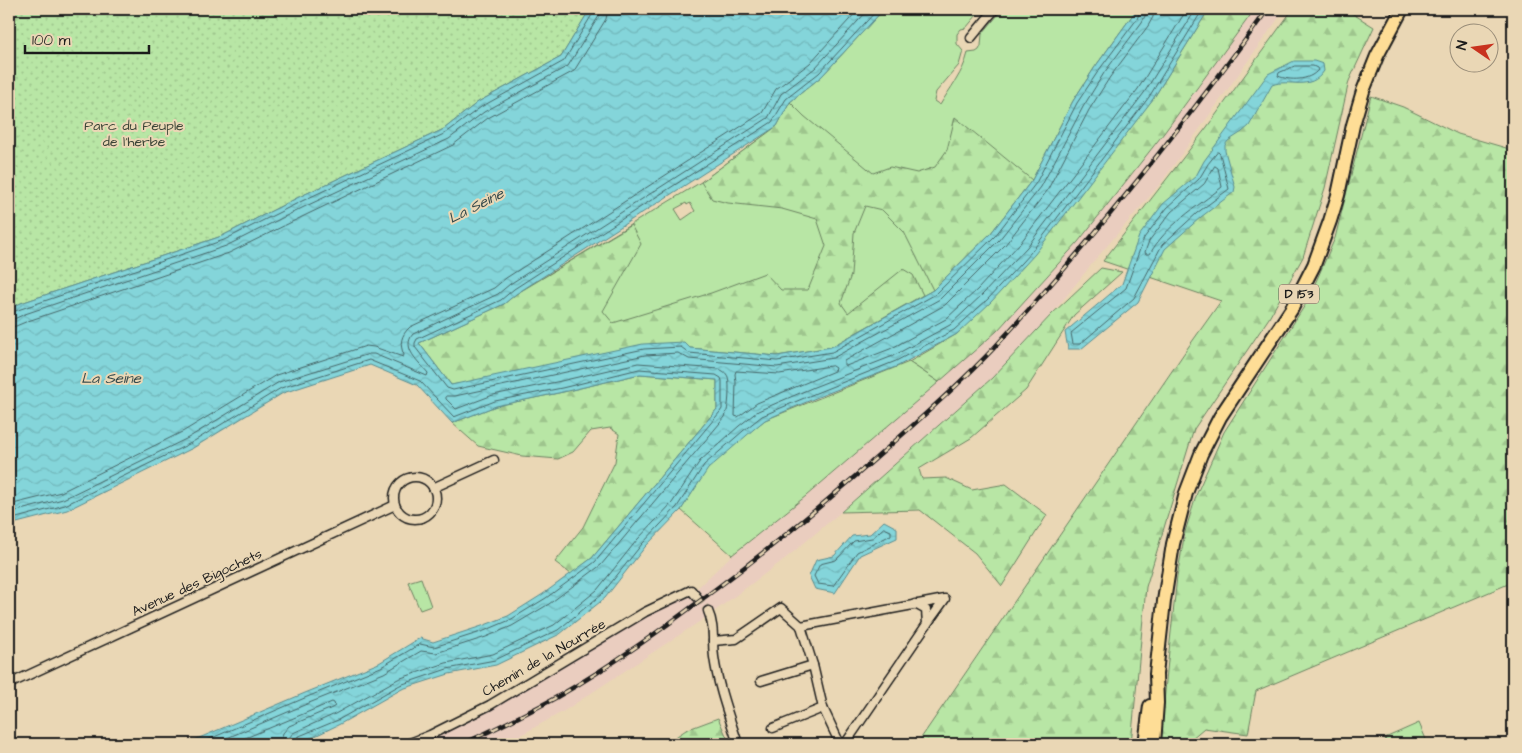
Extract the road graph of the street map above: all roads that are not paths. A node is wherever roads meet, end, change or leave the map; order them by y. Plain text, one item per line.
1 (995, 9) edge
2 (1402, 9) edge
3 (971, 38) dead end
4 (494, 460) dead end
5 (433, 488) junction
6 (395, 505) junction
7 (697, 597) dead end
8 (915, 604) junction
9 (708, 611) tunnel mouth
10 (927, 624) junction
11 (801, 626) junction
12 (713, 642) junction
13 (813, 665) junction
14 (1156, 674) junction
15 (761, 681) dead end
16 (9, 684) edge
17 (823, 708) junction
18 (773, 728) dead end
19 (407, 744) edge
20 (738, 744) edge
21 (840, 744) edge
22 (845, 744) edge
23 (1144, 744) edge
24 (1154, 744) edge

1 - 3 street
2 - 14 main road, D 153
4 - 5 street
5 - 6 street
5 - 6 street
6 - 16 street, Avenue des Bigochets
7 - 19 street, Chemin de la Nourrée
8 - 10 street
8 - 10 street
8 - 11 street
9 - 12 street
10 - 22 street
11 - 12 street
11 - 13 street
12 - 20 street
13 - 15 street
13 - 17 street
14 - 23 main road, D 153
14 - 24 main road, D 153
17 - 18 street
17 - 21 street

